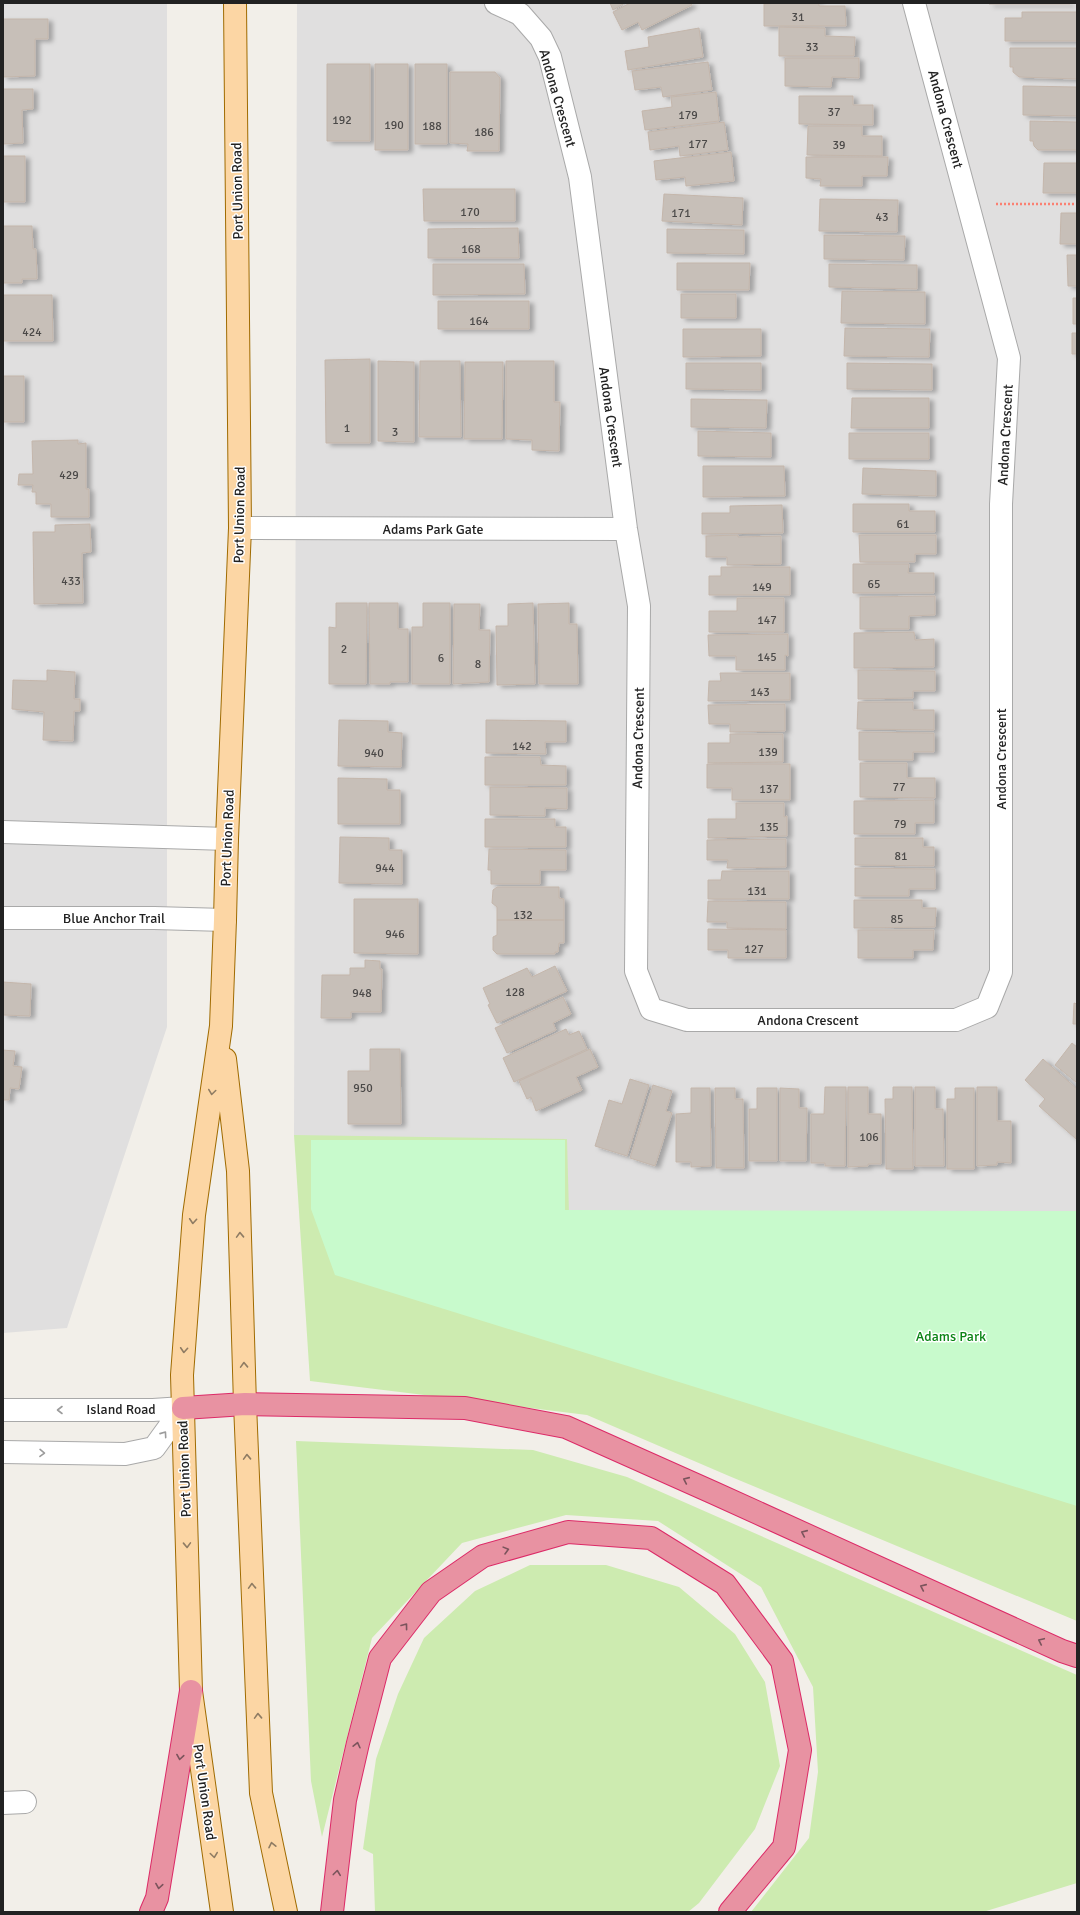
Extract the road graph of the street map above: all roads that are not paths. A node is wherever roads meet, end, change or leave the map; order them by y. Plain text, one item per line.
1 (235, 3) edge
2 (496, 3) edge
3 (914, 3) edge
4 (240, 528) junction
5 (626, 529) junction
6 (3, 832) edge
7 (227, 839) junction
8 (3, 918) edge
9 (225, 920) junction
10 (221, 1026) junction
11 (245, 1404) junction
12 (182, 1408) junction
13 (3, 1410) edge
14 (3, 1452) edge
15 (1077, 1656) edge
16 (191, 1691) junction
17 (25, 1802) dead end
18 (3, 1803) edge
19 (221, 1909) edge
20 (151, 1912) edge
21 (286, 1912) edge
22 (332, 1912) edge
23 (730, 1912) edge

1 - 4 main road, Port Union Road
2 - 5 street, Andona Crescent
3 - 5 street, Andona Crescent
4 - 5 street, Adams Park Gate
4 - 7 main road, Port Union Road
6 - 7 street
7 - 9 main road, Port Union Road
8 - 9 street, Blue Anchor Trail
9 - 10 main road, Port Union Road
11 -> 10 main road, Port Union Road
10 -> 12 main road, Port Union Road
11 - 12 highway
15 -> 11 highway
21 -> 11 main road, Port Union Road
12 -> 13 street, Island Road
14 -> 12 street, Island Road
12 -> 16 main road, Port Union Road
16 -> 19 main road, Port Union Road
16 -> 20 highway
17 - 18 street
22 -> 23 highway

